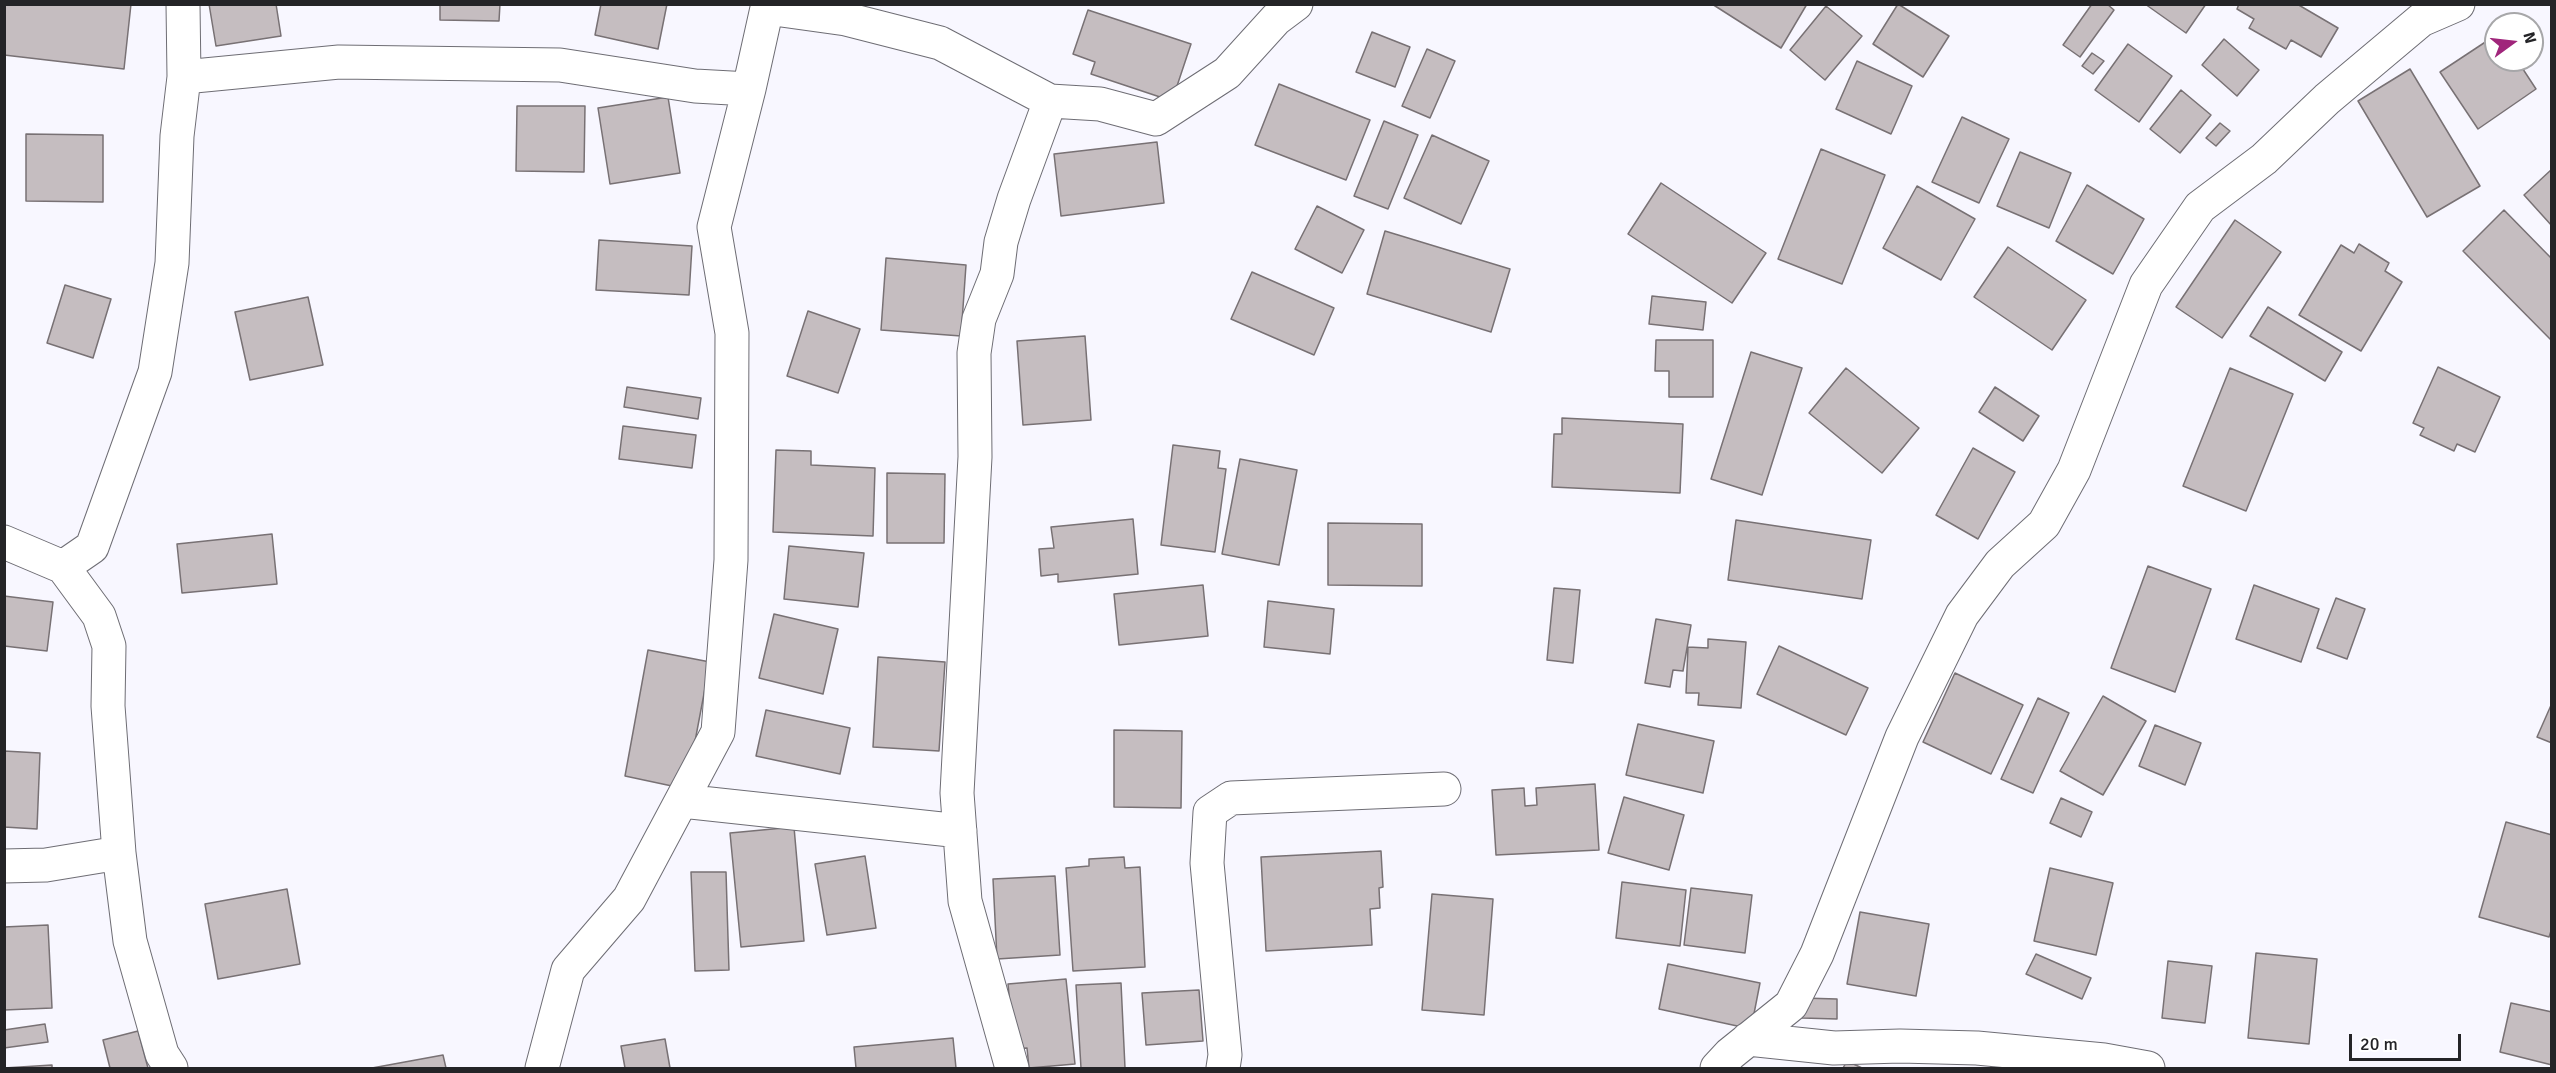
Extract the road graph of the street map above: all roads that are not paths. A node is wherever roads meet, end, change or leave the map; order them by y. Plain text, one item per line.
1 (183, 4) edge
2 (1296, 4) edge
3 (2458, 4) edge
4 (768, 6) edge
5 (2417, 12) edge
6 (184, 77) junction
7 (749, 89) junction
8 (1050, 101) junction
9 (4, 542) edge
10 (63, 567) junction
11 (1444, 789) dead end
12 (682, 801) junction
13 (960, 831) junction
14 (119, 853) junction
15 (4, 866) edge
16 (1748, 1039) junction
17 (171, 1068) edge
18 (543, 1068) edge
19 (1012, 1068) edge
20 (1223, 1068) edge
21 (1717, 1068) edge
22 (2148, 1068) edge

1 - 6 street
2 - 8 street
3 - 5 street
4 - 7 street
4 - 8 street
5 - 16 street
6 - 7 street
6 - 10 street
7 - 12 street
8 - 13 street
9 - 10 street
10 - 14 street
11 - 20 street
12 - 13 street
12 - 18 street
13 - 19 street
14 - 15 street
14 - 17 street
16 - 21 street
16 - 22 street

